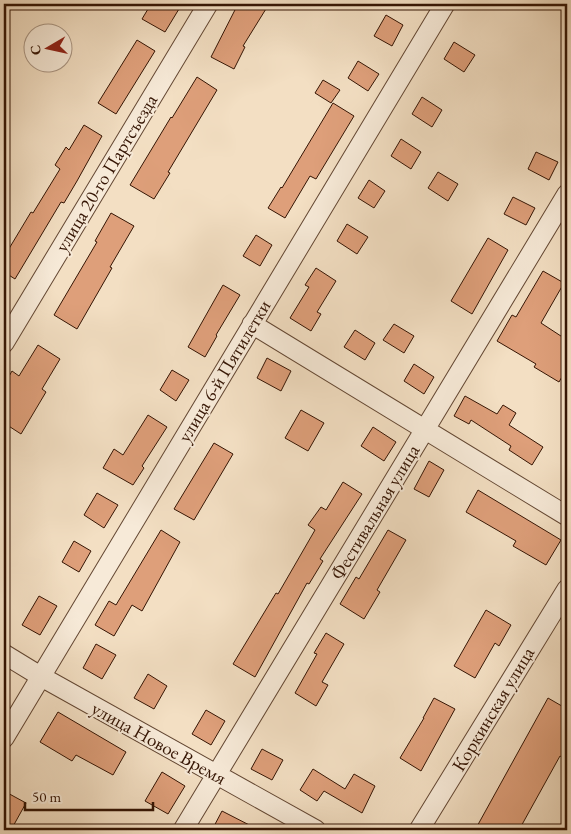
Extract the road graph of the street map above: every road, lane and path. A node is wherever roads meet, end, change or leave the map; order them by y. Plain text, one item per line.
1 (208, 4) edge
2 (445, 4) edge
3 (567, 194) edge
4 (252, 324) junction
5 (4, 343) edge
6 (424, 429) junction
7 (567, 516) edge
8 (567, 589) edge
9 (4, 654) edge
10 (40, 676) junction
11 (4, 738) edge
12 (216, 775) junction
13 (182, 830) edge
14 (316, 830) edge
15 (419, 830) edge

1 - 5 street, улица 20-го Партсъезда
2 - 4 street, улица 6-й Пятилетки
3 - 6 street, Фестивальная улица
4 - 6 street
4 - 10 street, улица 6-й Пятилетки
6 - 7 street
6 - 12 street, Фестивальная улица
8 - 15 street, Коркинская улица
9 - 10 street, улица Новое Время
10 - 11 street, улица 6-й Пятилетки
10 - 12 street, улица Новое Время
12 - 13 street, Фестивальная улица
12 - 14 street, улица Новое Время

